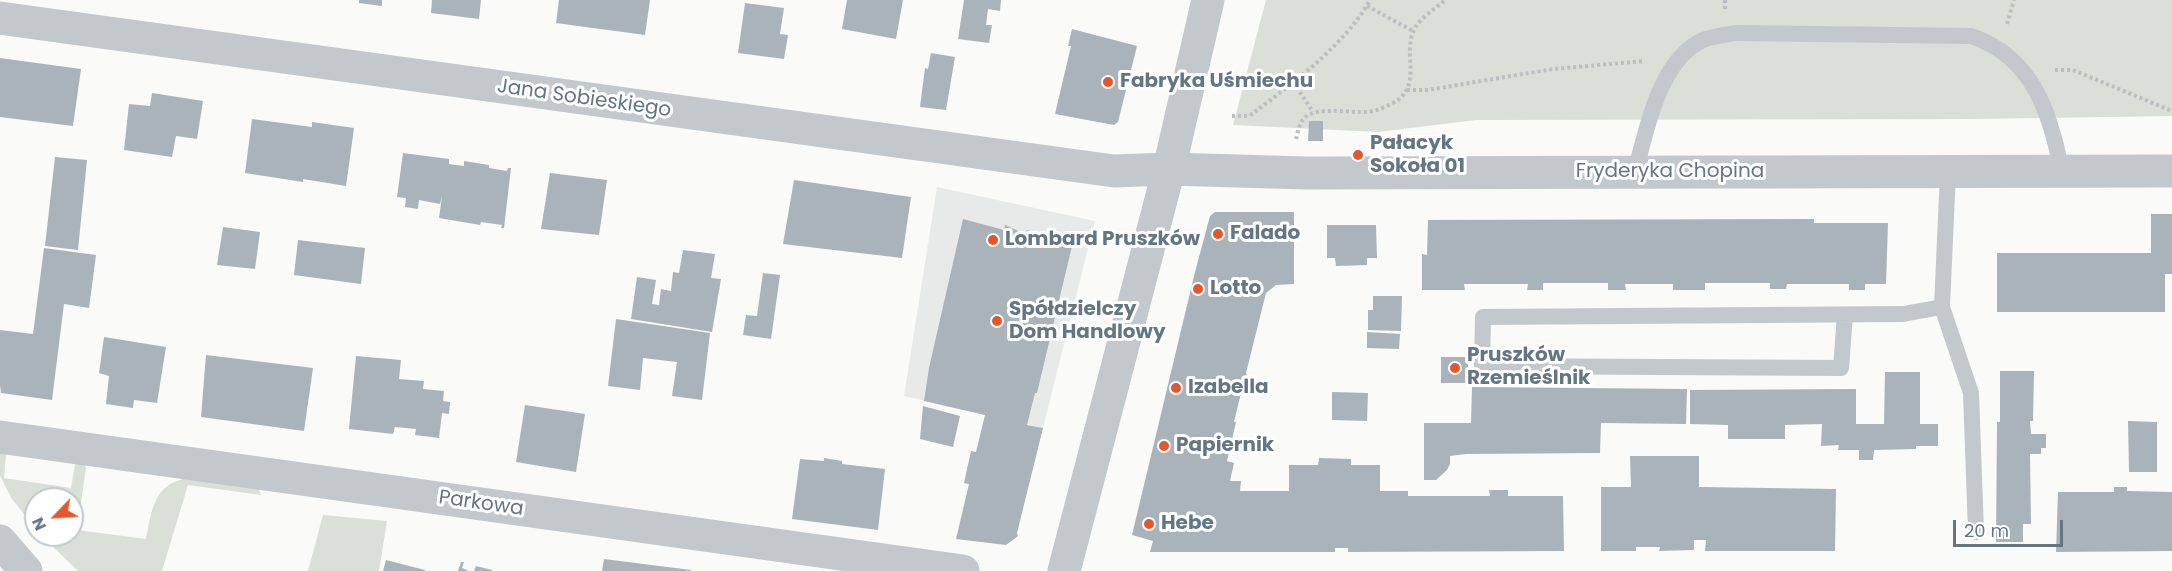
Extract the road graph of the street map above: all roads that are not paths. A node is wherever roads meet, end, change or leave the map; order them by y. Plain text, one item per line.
1 (1208, 0) edge
2 (0, 18) edge
3 (1168, 169) junction
4 (2172, 171) edge
5 (1948, 172) junction
6 (2062, 172) junction
7 (1635, 173) junction
8 (1942, 307) junction
9 (1845, 315) junction
10 (0, 437) edge
11 (1976, 532) dead end
12 (0, 541) edge
13 (26, 571) edge
14 (963, 571) edge
15 (1064, 571) edge

1 - 3 street
2 - 3 street, Jana Sobieskiego
3 - 7 street, Fryderyka Chopina
3 - 15 street
4 - 6 street, Fryderyka Chopina
5 - 6 street, Fryderyka Chopina
5 - 7 street, Fryderyka Chopina
5 - 8 lane
6 - 7 lane
8 - 9 lane
8 - 11 lane
9 - 9 lane
10 - 14 street, Parkowa
12 - 13 street

